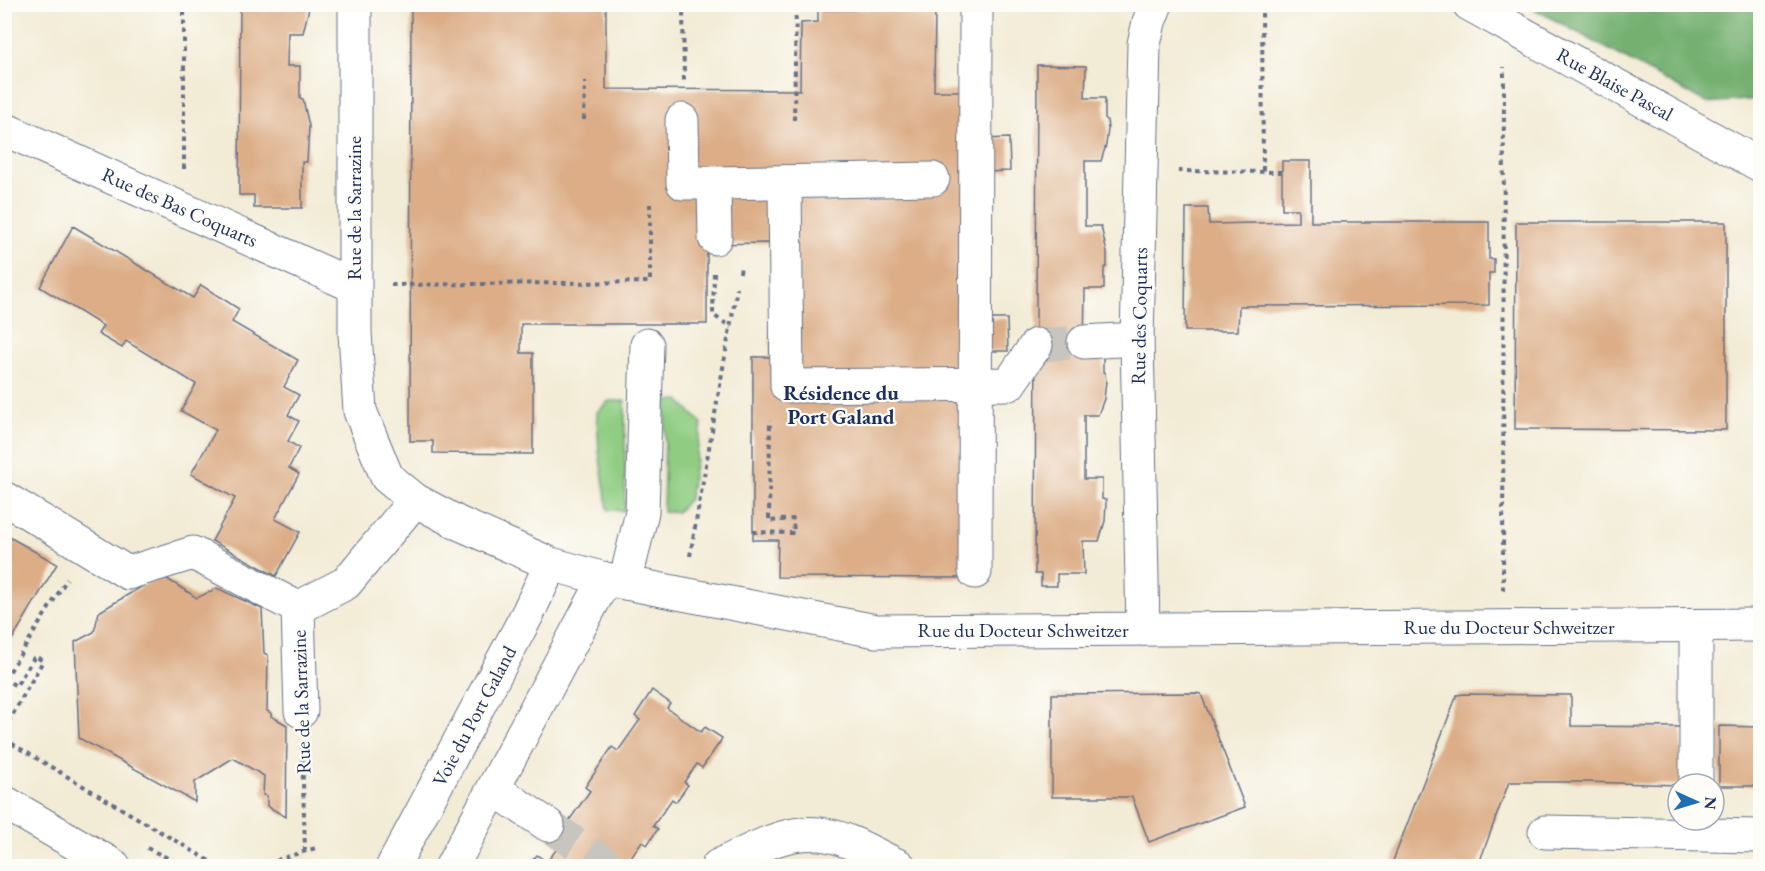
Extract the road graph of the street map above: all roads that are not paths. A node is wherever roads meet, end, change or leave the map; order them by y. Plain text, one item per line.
1 (355, 4) edge
2 (976, 4) edge
3 (1156, 4) edge
4 (1469, 4) edge
5 (682, 120) dead end
6 (4, 129) edge
7 (1761, 165) edge
8 (933, 179) dead end
9 (785, 182) junction
10 (699, 183) junction
11 (715, 238) dead end
12 (354, 286) junction
13 (1137, 339) junction
14 (1084, 342) tunnel mouth
15 (647, 345) dead end
16 (1036, 345) dead end
17 (360, 411) joint
18 (4, 498) edge
19 (415, 500) junction
20 (551, 564) junction
21 (975, 572) dead end
22 (615, 581) junction
23 (298, 608) junction
24 (1761, 625) edge
25 (1696, 626) junction
26 (1143, 629) junction
27 (301, 711) road end
28 (1696, 772) edge
29 (494, 789) junction
30 (4, 802) edge
31 (548, 825) tunnel mouth
32 (1666, 828) edge
33 (1726, 831) edge
34 (1545, 832) dead end
35 (1761, 836) edge
36 (114, 867) edge
37 (393, 867) edge
38 (452, 867) edge
39 (718, 867) edge
40 (899, 867) edge

1 - 12 street, Rue de la Sarrazine
2 - 21 street
3 - 13 street, Rue des Coquarts
4 - 7 street, Rue Blaise Pascal
5 - 10 street
6 - 12 street, Rue des Bas Coquarts
8 - 9 street
9 - 10 street
9 - 16 street
10 - 11 street
12 - 17 street, Rue de la Sarrazine
13 - 14 street
13 - 26 street, Rue des Coquarts
15 - 22 street
17 - 19 street, Rue du Docteur Schweitzer
18 - 23 street
19 - 20 street, Rue du Docteur Schweitzer
19 - 23 street, Rue de la Sarrazine
20 - 22 street, Rue du Docteur Schweitzer
20 - 37 street, Voie du Port Galand
22 - 26 street, Rue du Docteur Schweitzer
22 - 29 street
23 - 27 street, Rue de la Sarrazine
24 - 25 street, Rue du Docteur Schweitzer
25 - 26 street, Rue du Docteur Schweitzer
25 - 28 street
29 - 31 street
29 - 38 street
30 - 36 street
32 - 34 street
33 - 35 street
39 - 40 street

